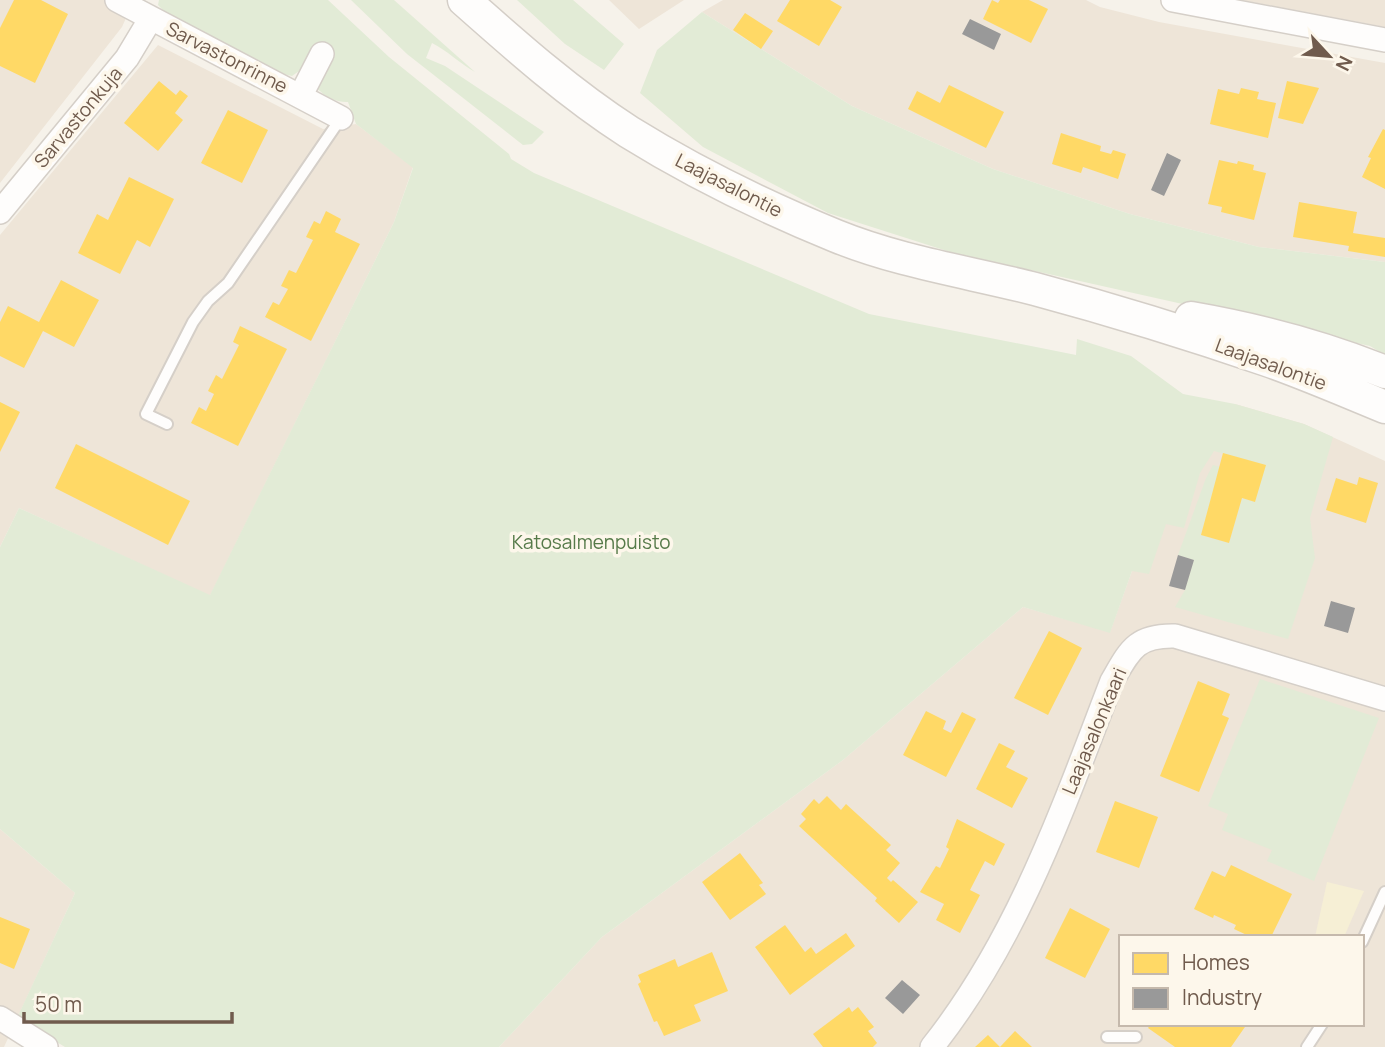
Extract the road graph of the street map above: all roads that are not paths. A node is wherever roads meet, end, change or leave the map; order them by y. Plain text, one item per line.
1 (117, 0) edge
2 (464, 0) edge
3 (1173, 0) edge
4 (151, 18) junction
5 (1385, 40) edge
6 (322, 54) dead end
7 (301, 95) junction
8 (341, 118) joint
9 (0, 212) edge
10 (1035, 289) junction
11 (1385, 372) edge
12 (1385, 407) edge
13 (167, 424) dead end
14 (1385, 699) edge
15 (1385, 892) edge
16 (1364, 938) edge
17 (0, 1018) edge
18 (1321, 1026) edge
19 (1107, 1037) dead end
20 (1136, 1037) dead end
21 (39, 1045) edge
22 (932, 1047) edge
23 (1307, 1047) edge

1 - 4 street, Sarvastonrinne
2 - 10 main road, Laajasalontie
3 - 5 street
4 - 7 street, Sarvastonrinne
4 - 9 street, Sarvastonkuja
6 - 7 street, Sarvastonrinne
7 - 8 street, Sarvastonrinne
8 - 13 lane
10 - 11 main road, Laajasalontie
10 - 12 main road, Laajasalontie
14 - 22 street, Laajasalonkaari
15 - 16 lane
17 - 21 street
18 - 23 lane
19 - 20 lane

